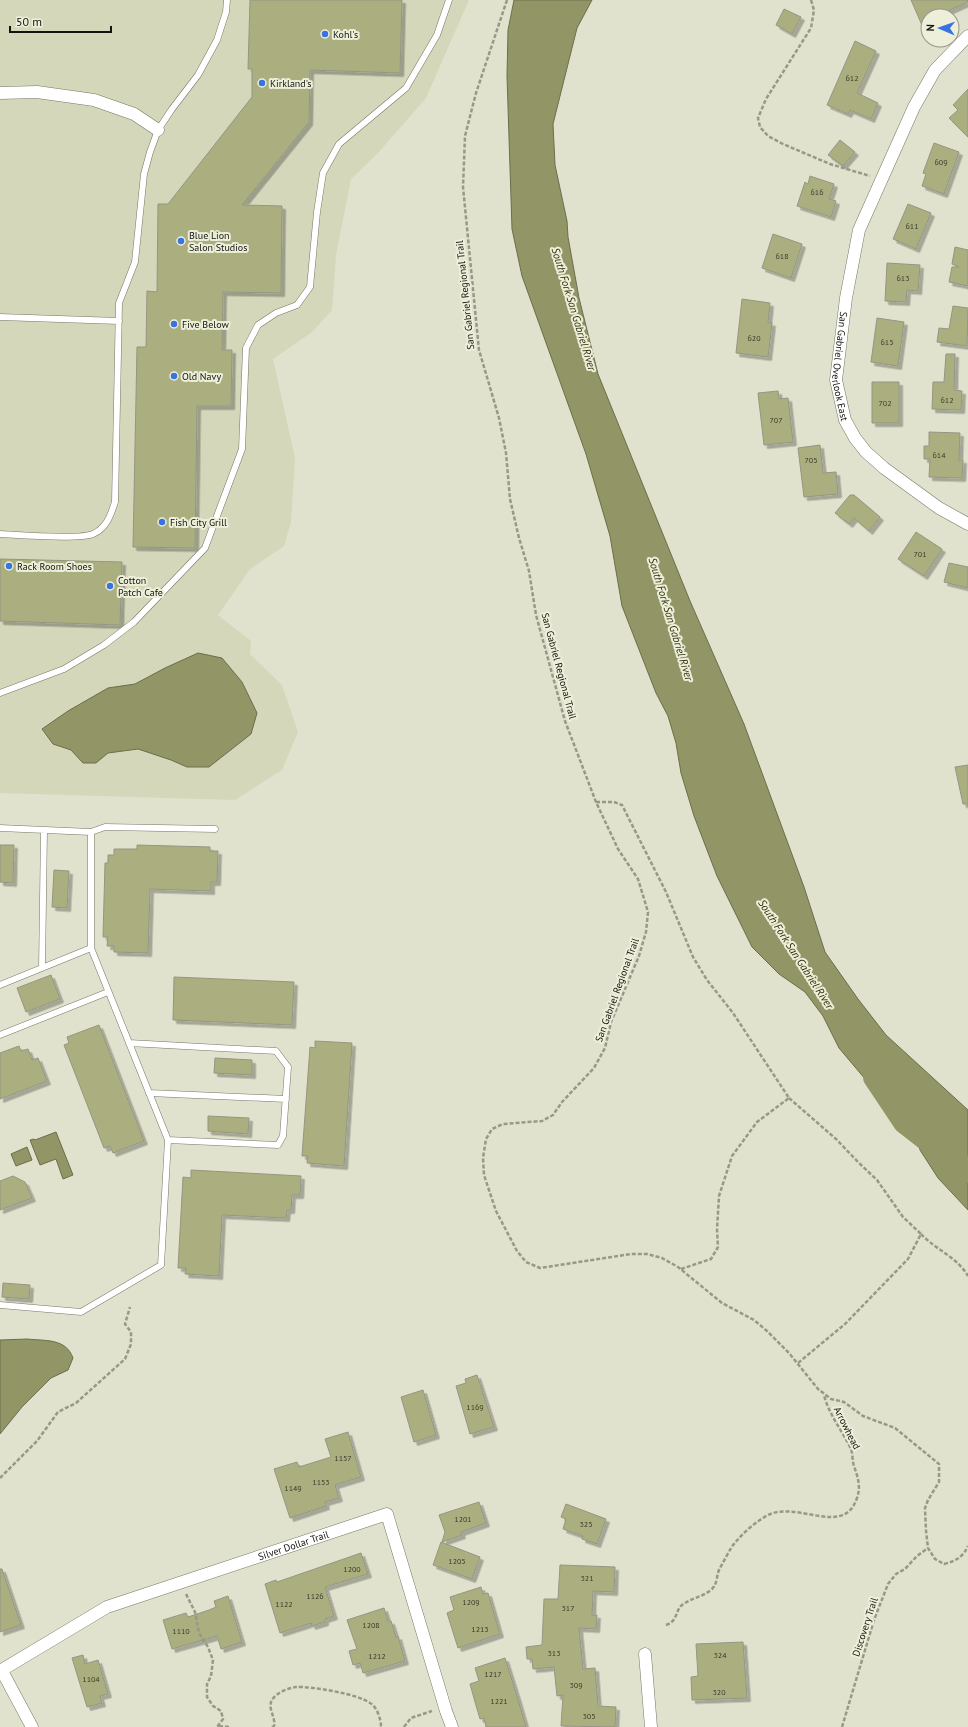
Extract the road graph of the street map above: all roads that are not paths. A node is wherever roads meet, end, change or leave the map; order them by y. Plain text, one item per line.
1 (226, 0) edge
2 (449, 0) edge
3 (968, 36) edge
4 (0, 93) edge
5 (158, 130) junction
6 (0, 317) edge
7 (119, 320) junction
8 (968, 524) edge
9 (0, 534) edge
10 (0, 693) edge
11 (0, 828) edge
12 (215, 828) dead end
13 (44, 830) junction
14 (91, 832) junction
15 (91, 948) junction
16 (42, 968) junction
17 (0, 985) edge
18 (108, 992) junction
19 (0, 1035) edge
20 (129, 1043) junction
21 (149, 1092) junction
22 (286, 1099) junction
23 (168, 1140) junction
24 (0, 1305) edge
25 (645, 1654) dead end
26 (1, 1671) edge
27 (32, 1727) edge
28 (452, 1727) edge
29 (652, 1727) edge

1 - 5 lane
2 - 10 lane
3 - 8 street, San Gabriel Overlook East
4 - 5 street
5 - 7 lane
6 - 7 lane
7 - 9 lane
11 - 13 lane
12 - 14 lane
13 - 14 lane
13 - 16 lane
14 - 15 lane
15 - 16 lane
15 - 18 lane
16 - 17 lane
18 - 19 lane
18 - 20 lane
20 - 21 lane
20 - 22 lane
21 - 22 lane
21 - 23 lane
22 - 23 lane
23 - 24 lane
25 - 29 street
26 - 27 street
26 - 28 street, Silver Dollar Trail

